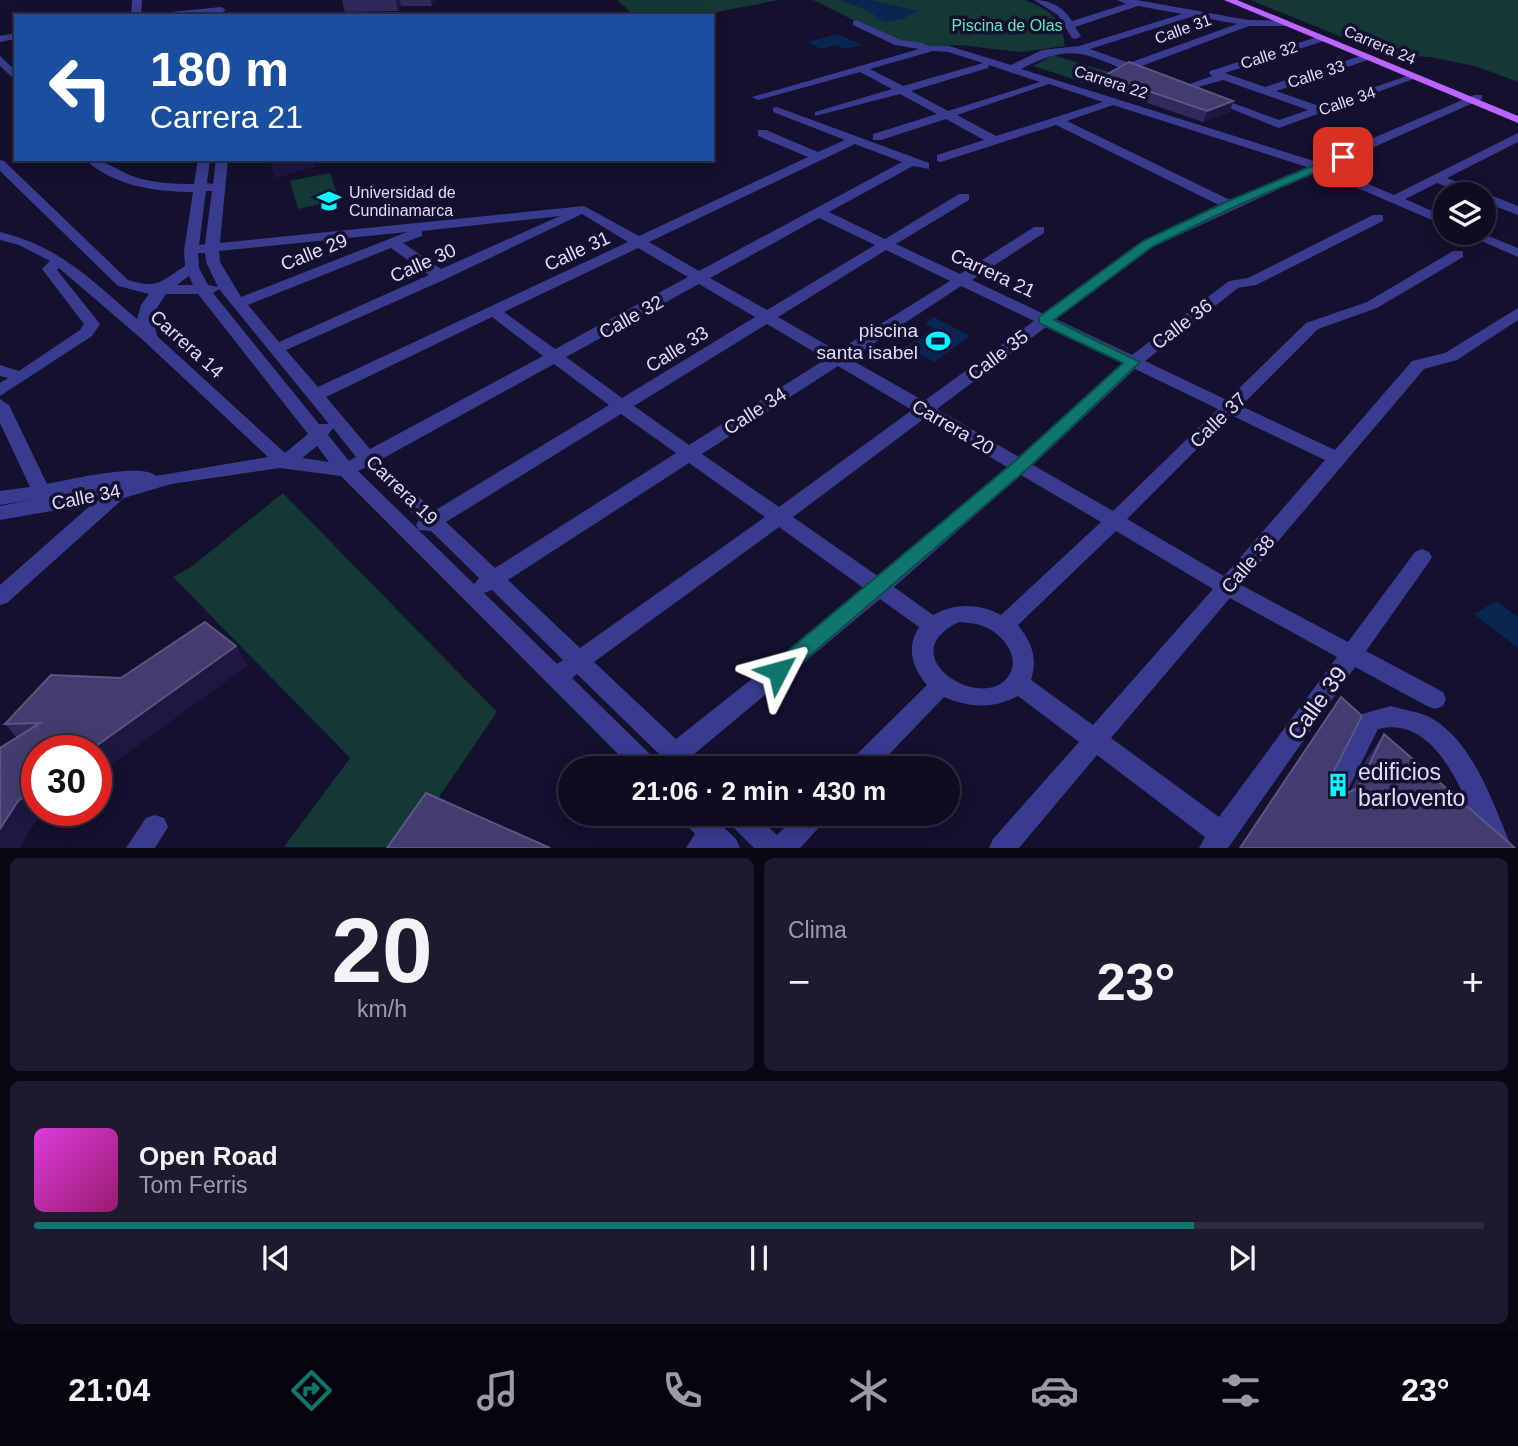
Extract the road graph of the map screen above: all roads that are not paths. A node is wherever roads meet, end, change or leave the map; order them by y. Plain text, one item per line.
1 (231, 0) edge
2 (1039, 0) edge
3 (1122, 0) edge
4 (1229, 0) edge
5 (1242, 0) edge
6 (1137, 3) junction
7 (221, 13) edge
8 (1194, 13) junction
9 (196, 14) edge
10 (856, 23) dead end
11 (1248, 23) junction
12 (1285, 23) junction
13 (1070, 25) junction
14 (1323, 38) junction
15 (937, 47) junction
16 (1080, 49) junction
17 (1367, 57) junction
18 (0, 59) edge
19 (984, 66) dead end
20 (1129, 67) junction
21 (862, 68) junction
22 (1012, 69) junction
23 (1219, 74) junction
24 (14, 76) edge
25 (1414, 77) junction
26 (1044, 84) dead end
27 (1173, 84) junction
28 (902, 90) junction
29 (1265, 91) junction
30 (758, 97) dead end
31 (1474, 99) junction
32 (1108, 104) dead end
33 (777, 110) dead end
34 (1319, 110) junction
35 (819, 114) dead end
36 (946, 114) junction
37 (1518, 114) edge
38 (1518, 120) edge
39 (1057, 121) junction
40 (762, 133) dead end
41 (877, 137) dead end
42 (1518, 137) edge
43 (856, 139) junction
44 (995, 141) junction
45 (818, 157) junction
46 (941, 158) dead end
47 (93, 161) edge
48 (204, 161) edge
49 (222, 161) edge
50 (0, 164) edge
51 (1319, 167) junction
52 (1436, 178) junction
53 (1446, 182) edge
54 (218, 186) junction
55 (199, 188) junction
56 (964, 197) dead end
57 (1518, 197) edge
58 (1393, 200) junction
59 (1496, 202) edge
60 (1230, 205) junction
61 (1503, 205) junction
62 (584, 210) junction
63 (1518, 211) edge
64 (819, 213) junction
65 (1433, 217) edge
66 (1378, 218) dead end
67 (443, 224) junction
68 (1039, 230) dead end
69 (0, 236) edge
70 (392, 242) junction
71 (640, 243) junction
72 (1496, 244) edge
73 (886, 245) junction
74 (212, 248) junction
75 (1518, 253) edge
76 (1458, 254) dead end
77 (60, 260) junction
78 (191, 260) junction
79 (440, 276) junction
80 (701, 278) junction
81 (960, 280) junction
82 (203, 290) junction
83 (160, 291) junction
84 (232, 295) junction
85 (494, 311) junction
86 (1518, 313) edge
87 (767, 317) junction
88 (1044, 320) junction
89 (150, 338) junction
90 (276, 349) junction
91 (556, 358) junction
92 (837, 358) junction
93 (1133, 362) junction
94 (0, 370) edge
95 (22, 377) junction
96 (0, 391) edge
97 (313, 396) junction
98 (0, 405) edge
99 (623, 407) junction
100 (924, 409) junction
101 (1229, 410) junction
102 (332, 418) junction
103 (317, 436) junction
104 (688, 453) junction
105 (368, 459) junction
106 (1338, 459) junction
107 (284, 462) junction
108 (1020, 466) junction
109 (346, 470) junction
110 (171, 478) junction
111 (117, 493) junction
112 (0, 498) edge
113 (39, 499) junction
114 (0, 513) edge
115 (779, 517) junction
116 (433, 521) junction
117 (1114, 521) junction
118 (411, 534) junction
119 (1422, 556) dead end
120 (493, 579) junction
121 (1227, 587) junction
122 (880, 588) junction
123 (471, 593) junction
124 (0, 597) edge
125 (932, 625) junction
126 (1004, 625) junction
127 (1352, 655) junction
128 (579, 661) junction
129 (556, 677) junction
130 (1017, 683) junction
131 (942, 685) junction
132 (1436, 699) dead end
133 (1093, 740) junction
134 (636, 756) edge
135 (677, 756) edge
136 (690, 756) edge
137 (872, 756) edge
138 (1328, 804) edge
139 (701, 826) edge
140 (749, 826) edge
141 (803, 826) edge
142 (155, 827) dead end
143 (1216, 841) edge
144 (713, 843) edge
145 (139, 848) edge
146 (772, 848) edge
147 (782, 848) edge
148 (1002, 848) edge
149 (1499, 848) edge

1 - 7 street
2 - 13 street
3 - 6 street
4 - 12 main road, Carrera 24
5 - 31 main road, Carrera 24
6 - 8 street
6 - 13 street
7 - 9 street
8 - 11 street
8 - 16 street
10 - 15 street, Carrera 22
11 - 12 street
11 - 20 street, Calle 31
12 - 14 main road, Carrera 24
13 - 16 street
14 - 17 main road, Carrera 24
14 - 23 street, Calle 32
15 - 21 street
15 - 22 street, Carrera 22
16 - 20 street
16 - 22 street
17 - 25 main road, Carrera 24
17 - 29 street, Calle 33
18 - 24 street
19 - 28 street
20 - 27 street
21 - 28 street
21 - 30 street
22 - 51 street, Carrera 22
23 - 27 street, Calle 32
23 - 29 street
25 - 31 main road, Carrera 24
25 - 34 street, Calle 34
26 - 36 street
27 - 34 street, Calle 34
28 - 35 street
28 - 36 street
29 - 34 street
31 - 37 main road, Carrera 24
31 - 38 main road, Carrera 24
31 - 51 street, Calle 35
32 - 39 street
33 - 43 street
36 - 41 street
36 - 44 street
39 - 44 street
39 - 60 street
40 - 45 street
42 - 52 street
43 - 45 street, Calle 31
43 - 64 street, Calle 32
44 - 46 street
45 - 71 street, Calle 31
47 - 55 street
48 - 55 street
49 - 54 street, Carrera 19
50 - 83 street, Carrera 14
51 - 58 street, Carrera 22
51 - 60 street, Calle 35
52 - 53 street
52 - 58 street
54 - 55 street
54 - 74 street, Carrera 19
55 - 78 street
56 - 73 street, Calle 33
57 - 61 street
58 - 65 street, Carrera 22
59 - 61 street
60 - 88 street, Calle 35
61 - 63 street
62 - 67 street
62 - 71 street, Carrera 20
62 - 79 street, Calle 30
64 - 73 street, Carrera 21
64 - 80 street, Calle 32
66 - 93 street, Calle 36
67 - 70 street, Calle 29
67 - 74 street
68 - 81 street, Calle 34
69 - 77 street, Carrera 14
70 - 79 street
70 - 84 street, Calle 29
71 - 80 street, Carrera 20
71 - 85 street, Calle 31
72 - 75 street
73 - 81 street, Carrera 21
73 - 87 street, Calle 33
74 - 78 street
74 - 84 street, Carrera 19
76 - 101 street, Calle 37
77 - 89 street, Carrera 14
77 - 95 street
78 - 82 street, Carrera 19
78 - 83 street
79 - 90 street, Calle 30
80 - 87 street, Carrera 20
80 - 91 street, Calle 32
81 - 88 street, Carrera 21
81 - 92 street, Calle 34
82 - 83 street, Carrera 14
82 - 84 street, Carrera 14
82 - 103 street, Carrera 19
83 - 89 street
84 - 90 street, Carrera 19
85 - 91 street
85 - 97 street, Calle 31
86 - 106 street, Calle 38
87 - 92 street, Carrera 20
87 - 99 street, Calle 33
88 - 93 street, Carrera 21
88 - 100 street, Calle 35
89 - 107 street, Carrera 14
90 - 97 street, Carrera 19
91 - 99 street
91 - 105 street, Calle 32
92 - 100 street, Carrera 20
92 - 104 street, Calle 34
93 - 101 street, Carrera 21
93 - 108 street, Calle 36
94 - 95 street
95 - 96 street
97 - 102 street, Carrera 19
98 - 113 street
99 - 104 street
99 - 116 street, Calle 33
100 - 108 street, Carrera 20
100 - 115 street, Calle 35
101 - 106 street, Carrera 21
101 - 117 street, Calle 37
102 - 103 street
102 - 105 street, Carrera 19
103 - 107 street
103 - 109 street, Carrera 19
104 - 115 street
104 - 120 street, Calle 34
105 - 109 street, Calle 32
105 - 116 street, Carrera 19
106 - 121 street, Calle 38
107 - 109 street, Calle 34
107 - 110 street, Calle 34
108 - 117 street, Carrera 20
108 - 122 street, Calle 36
109 - 118 street, Carrera 19
110 - 111 street, Calle 34
110 - 113 street, Calle 34
111 - 113 street, Calle 34
111 - 124 street
112 - 113 street, Calle 34
113 - 114 street, Calle 34
115 - 122 street
115 - 128 street, Calle 35
116 - 118 street, Calle 33
116 - 120 street, Carrera 19
117 - 121 street, Carrera 20
117 - 126 street, Calle 37
118 - 123 street, Carrera 19
119 - 127 street, Calle 39
120 - 123 street, Calle 34
120 - 128 street, Carrera 19
121 - 127 street, Carrera 20
121 - 133 street, Calle 38
122 - 125 street
122 - 136 street, Calle 36
123 - 129 street, Carrera 19
125 - 126 street
125 - 131 street
126 - 130 street
127 - 132 street, Carrera 20
127 - 143 street, Calle 39
128 - 129 street, Calle 35
128 - 135 street, Carrera 19
129 - 134 street, Carrera 19
130 - 131 street
130 - 133 street
131 - 137 street
133 - 143 street
133 - 148 street, Calle 38
138 - 149 street
139 - 144 street
140 - 146 street
141 - 147 street
142 - 145 street

